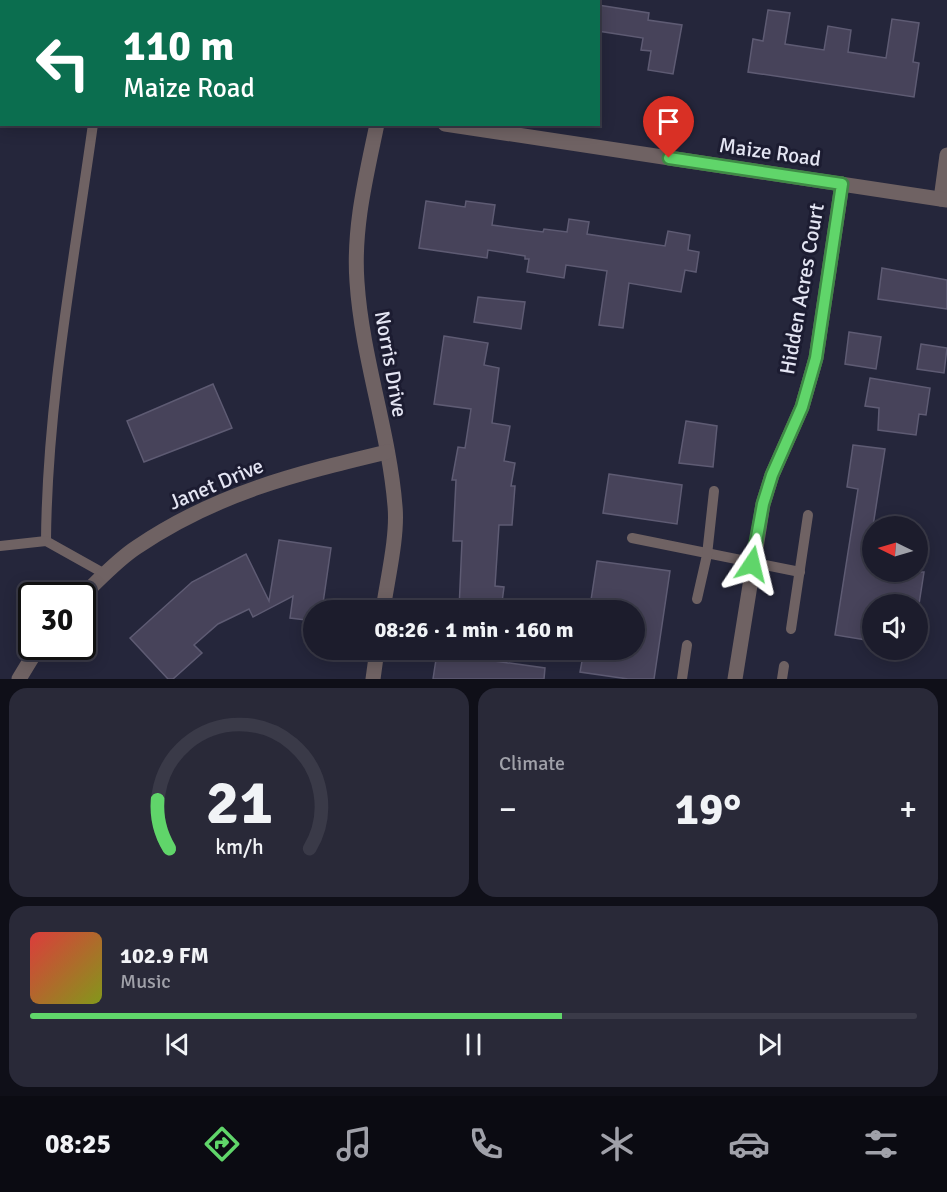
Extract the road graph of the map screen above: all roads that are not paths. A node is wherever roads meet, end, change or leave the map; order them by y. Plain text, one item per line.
1 (93, 126) edge
2 (377, 126) edge
3 (458, 126) edge
4 (947, 155) edge
5 (842, 184) junction
6 (944, 199) edge
7 (387, 452) junction
8 (714, 491) dead end
9 (808, 515) dead end
10 (633, 538) dead end
11 (46, 541) junction
12 (0, 546) edge
13 (707, 555) junction
14 (752, 564) junction
15 (800, 572) junction
16 (105, 574) junction
17 (96, 583) edge
18 (697, 599) dead end
19 (384, 600) edge
20 (791, 629) dead end
21 (687, 645) dead end
22 (31, 660) edge
23 (376, 660) edge
24 (784, 666) dead end
25 (19, 679) edge
26 (373, 679) edge
27 (682, 679) edge
28 (735, 679) edge
29 (782, 679) edge

1 - 11 lane
2 - 7 street, Norris Drive
3 - 5 street, Maize Road
4 - 6 street
5 - 6 street, Maize Road
5 - 14 street, Hidden Acres Court
7 - 16 street, Janet Drive
7 - 19 street, Norris Drive
8 - 13 lane
9 - 15 lane
10 - 13 lane
11 - 12 lane
11 - 16 lane
13 - 14 lane
13 - 18 lane
14 - 15 lane
14 - 28 street, Hidden Acres Court
15 - 20 lane
16 - 17 street, Janet Drive
21 - 27 lane
22 - 25 street
23 - 26 street
24 - 29 lane

